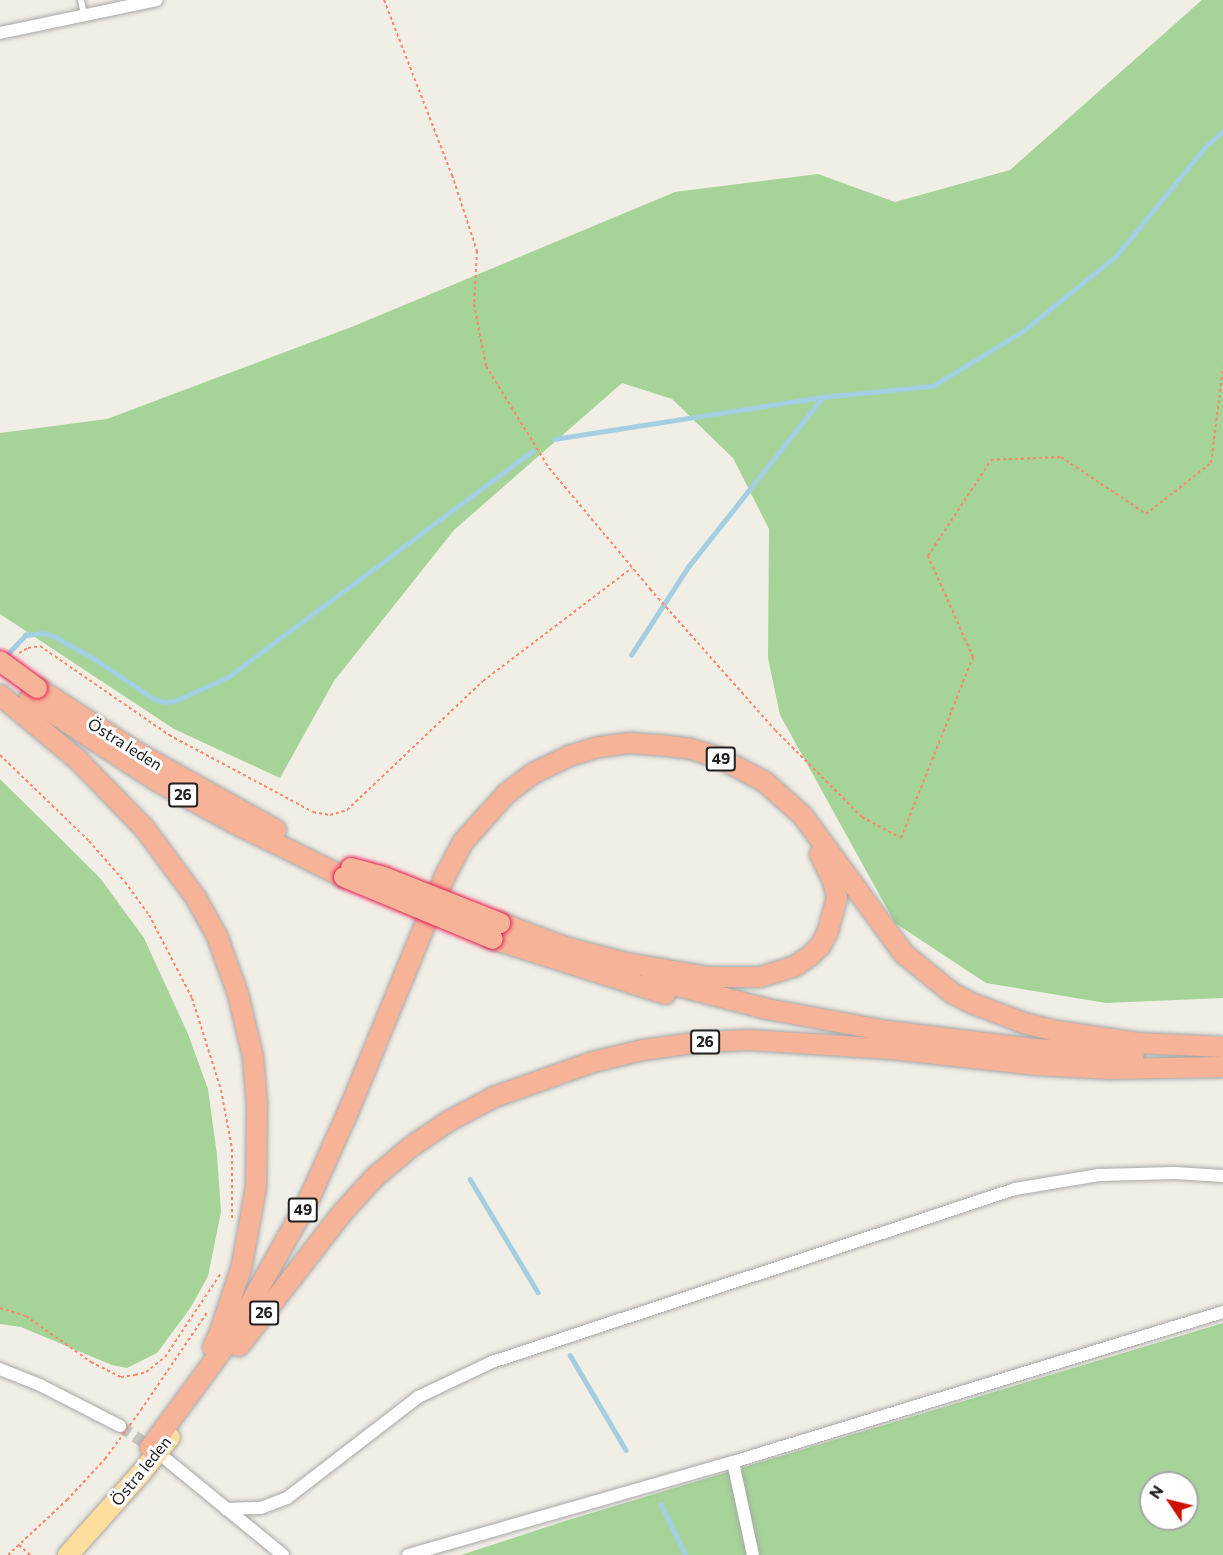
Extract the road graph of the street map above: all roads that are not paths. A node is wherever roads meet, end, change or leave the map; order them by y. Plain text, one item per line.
1 (81, 0) edge
2 (157, 0) edge
3 (142, 2) edge
4 (84, 15) junction
5 (0, 33) edge
6 (0, 661) edge
7 (0, 677) edge
8 (0, 695) edge
9 (29, 699) junction
10 (497, 931) junction
11 (1223, 1047) edge
12 (1223, 1054) edge
13 (1154, 1067) junction
14 (1223, 1067) edge
15 (1223, 1176) edge
16 (1223, 1312) edge
17 (0, 1369) edge
18 (209, 1383) junction
19 (120, 1426) tunnel mouth
20 (150, 1448) junction
21 (167, 1460) tunnel mouth
22 (733, 1462) junction
23 (226, 1509) junction
24 (57, 1555) edge
25 (68, 1555) edge
26 (283, 1555) edge
27 (408, 1555) edge
28 (753, 1555) edge

1 - 4 lane
2 - 3 street
3 - 4 street
4 - 5 street
6 - 9 highway, 26, bridge
7 - 9 highway, 26
8 - 9 highway, 49
9 - 10 highway, 26, bridge
9 - 20 highway, 49
10 - 12 highway, 26
10 - 13 highway, 26
10 - 18 highway, 49
11 - 20 highway, 49
13 - 14 highway, 26
13 - 18 highway, 26
15 - 23 street
16 - 22 street
17 - 19 street
18 - 25 main road, Östra leden / 49
20 - 24 main road, Östra leden / 49
21 - 23 street
22 - 27 street
22 - 28 street
23 - 26 street

